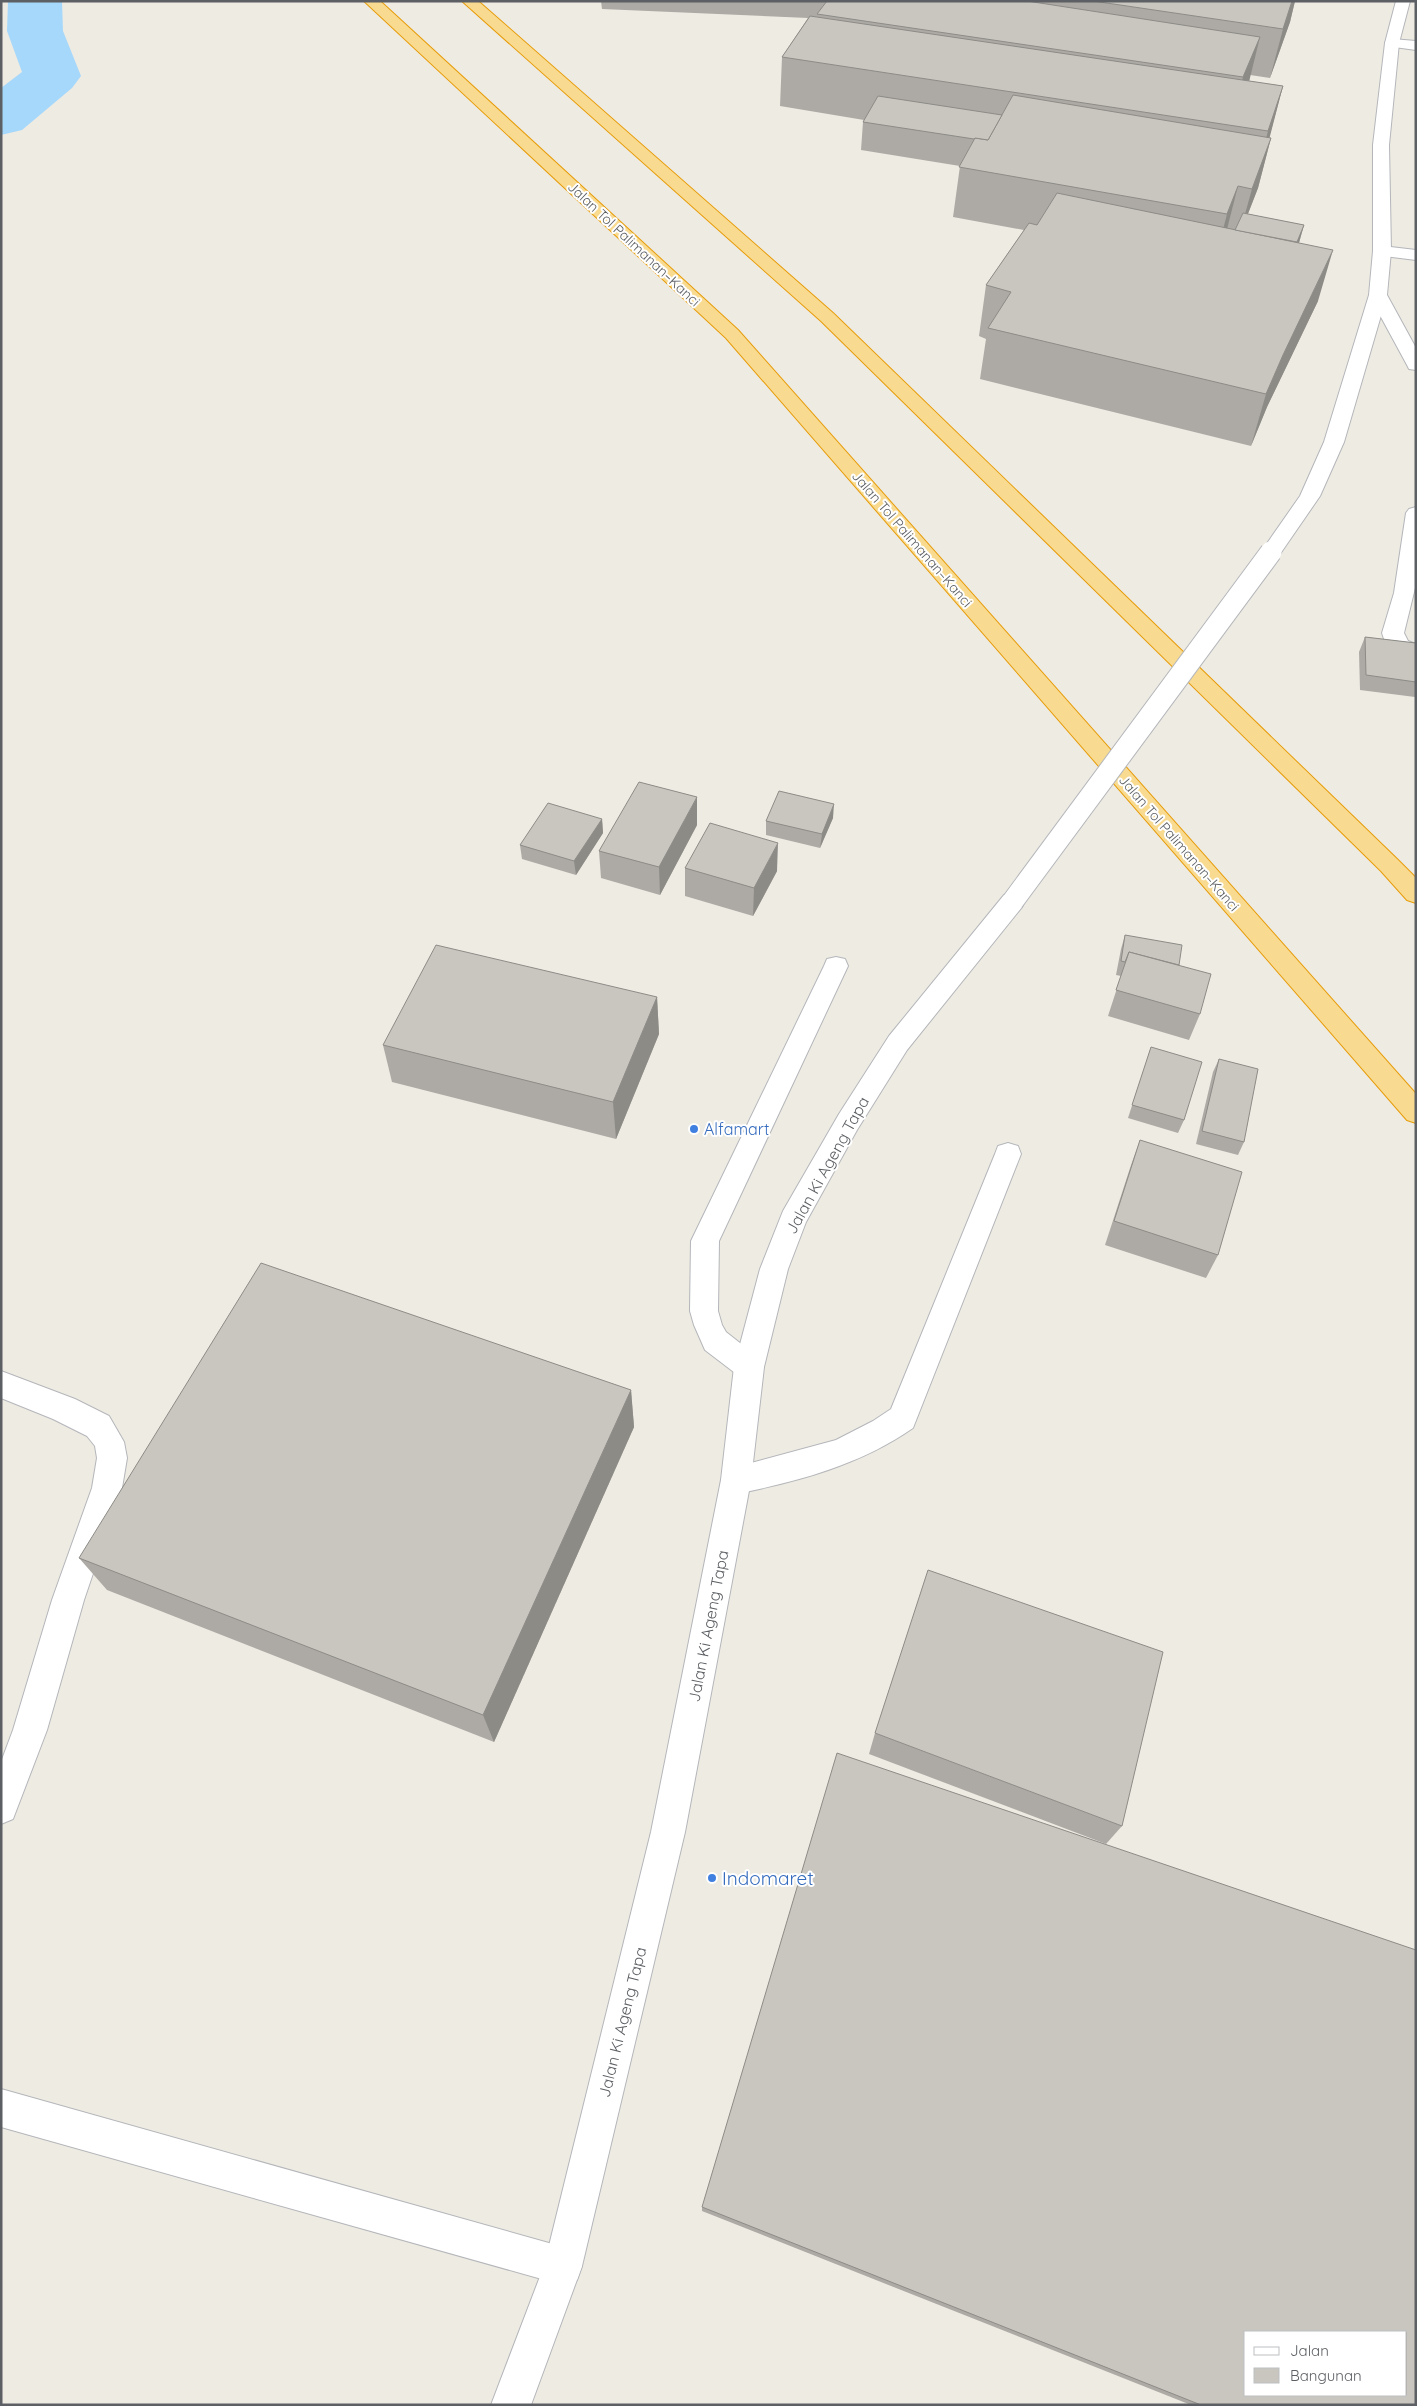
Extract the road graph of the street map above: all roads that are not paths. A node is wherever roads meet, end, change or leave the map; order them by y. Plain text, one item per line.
1 (371, 1) edge
2 (469, 1) edge
3 (1403, 1) edge
4 (1392, 43) junction
5 (1416, 46) edge
6 (1382, 251) junction
7 (1416, 255) edge
8 (1378, 295) junction
9 (1416, 366) edge
10 (1416, 513) edge
11 (1416, 651) edge
12 (1416, 894) edge
13 (836, 966) dead end
14 (1416, 1112) edge
15 (1008, 1154) dead end
16 (749, 1367) junction
17 (1, 1384) edge
18 (736, 1480) junction
19 (1, 1807) edge
20 (1, 2108) edge
21 (563, 2266) junction
22 (511, 2405) edge

1 - 14 highway, Jalan Tol Palimanan–Kanci
2 - 12 highway
3 - 4 street, Jalan Ki Ageng Tapa
4 - 5 street
4 - 6 street, Jalan Ki Ageng Tapa
6 - 7 street
6 - 8 street, Jalan Ki Ageng Tapa
8 - 9 street
8 - 16 street, Jalan Ki Ageng Tapa, bridge
10 - 11 street
13 - 16 street
15 - 18 street
16 - 18 street, Jalan Ki Ageng Tapa
17 - 19 street
18 - 21 street, Jalan Ki Ageng Tapa
20 - 21 street
21 - 22 street, Jalan Ki Ageng Tapa

